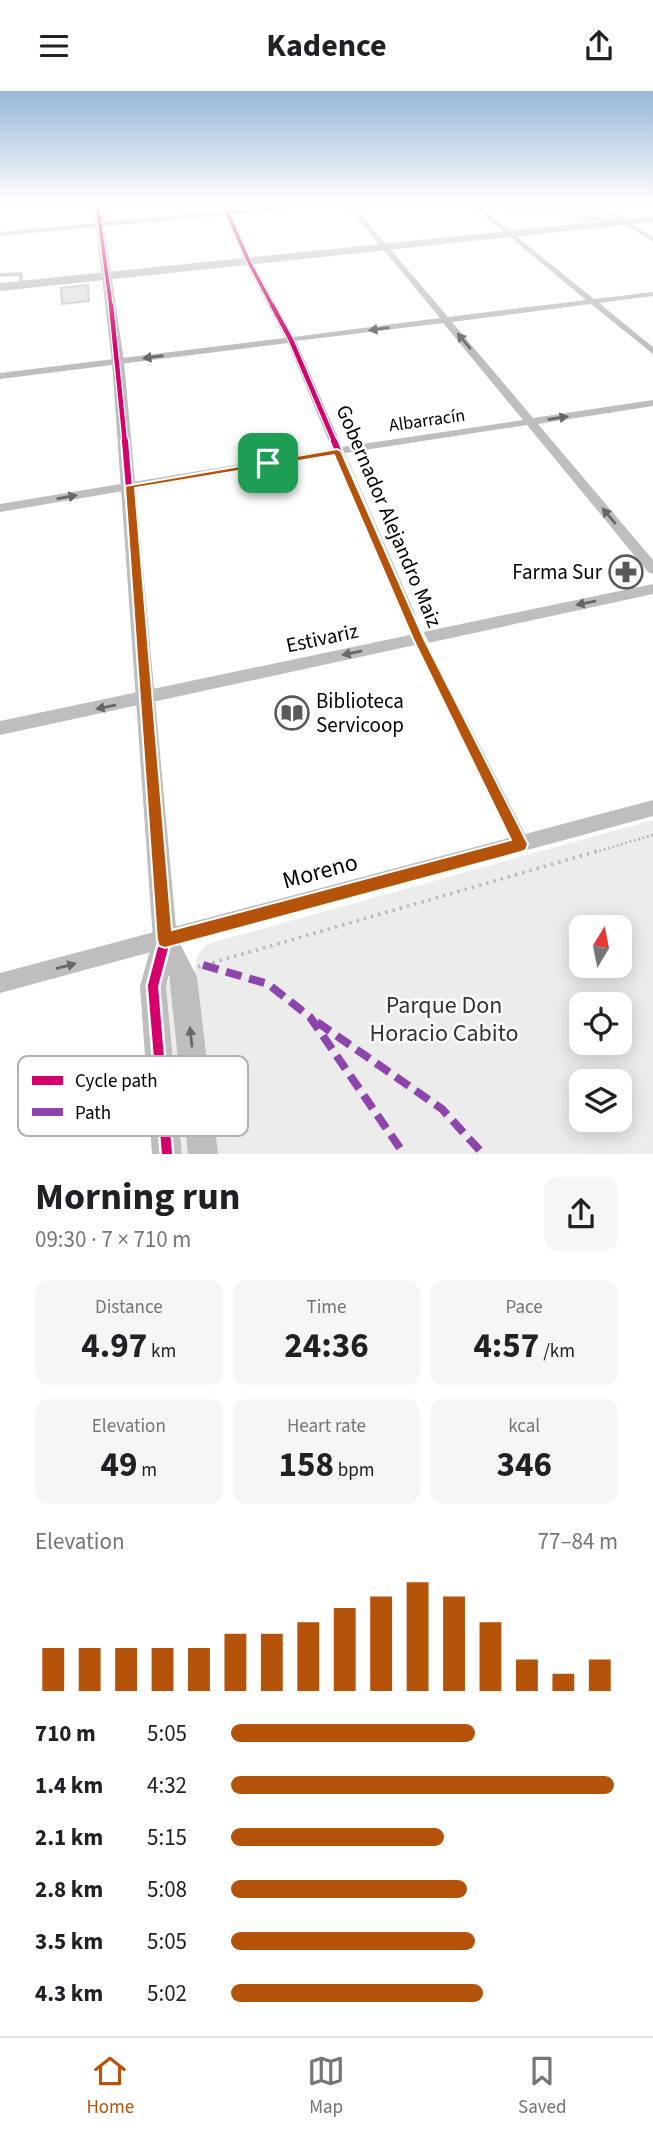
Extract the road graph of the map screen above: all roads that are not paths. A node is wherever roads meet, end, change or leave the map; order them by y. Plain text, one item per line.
1 (103, 253) edge
2 (245, 253) edge
3 (334, 253) edge
4 (390, 253) edge
5 (531, 253) edge
6 (249, 262) junction
7 (0, 275) edge
8 (106, 276) junction
9 (21, 285) junction
10 (0, 287) edge
11 (653, 294) edge
12 (592, 302) junction
13 (447, 320) junction
14 (291, 340) junction
15 (653, 351) edge
16 (118, 362) junction
17 (0, 376) edge
18 (653, 403) edge
19 (532, 423) junction
20 (337, 451) junction
21 (130, 486) junction
22 (0, 508) edge
23 (653, 569) edge
24 (653, 589) edge
25 (418, 639) junction
26 (147, 698) junction
27 (0, 729) edge
28 (653, 808) edge
29 (521, 844) junction
30 (165, 940) junction
31 (0, 983) edge
32 (159, 1056) edge
33 (191, 1056) edge
34 (166, 1136) edge
35 (201, 1136) edge
36 (167, 1154) edge
37 (203, 1154) edge

1 - 8 street
2 - 6 street, Gobernador Alejandro Maiz
3 - 6 main road
4 - 13 street
5 - 12 street
6 - 8 main road
6 - 14 street, Gobernador Alejandro Maiz
7 - 9 lane
8 - 9 main road
8 - 16 street
9 - 10 main road
11 - 12 street
12 - 13 street
12 - 15 street
13 -> 14 street
19 -> 13 street
14 -> 16 street
14 - 20 street, Gobernador Alejandro Maiz
16 - 17 street
16 - 21 street
19 -> 18 street, Albarracín
19 - 20 street, Albarracín
23 -> 19 street
20 - 21 street, Albarracín
20 - 25 street, Gobernador Alejandro Maiz
22 -> 21 street, Albarracín
21 - 26 street
24 -> 25 street, Estivariz
25 -> 26 street, Estivariz
25 - 29 street, Gobernador Alejandro Maiz
26 -> 27 street, Estivariz
26 - 30 street
28 - 29 street, Moreno
29 - 30 street, Moreno
31 -> 30 street, Moreno
30 - 32 street
33 -> 30 street
34 - 36 street
37 -> 35 street

